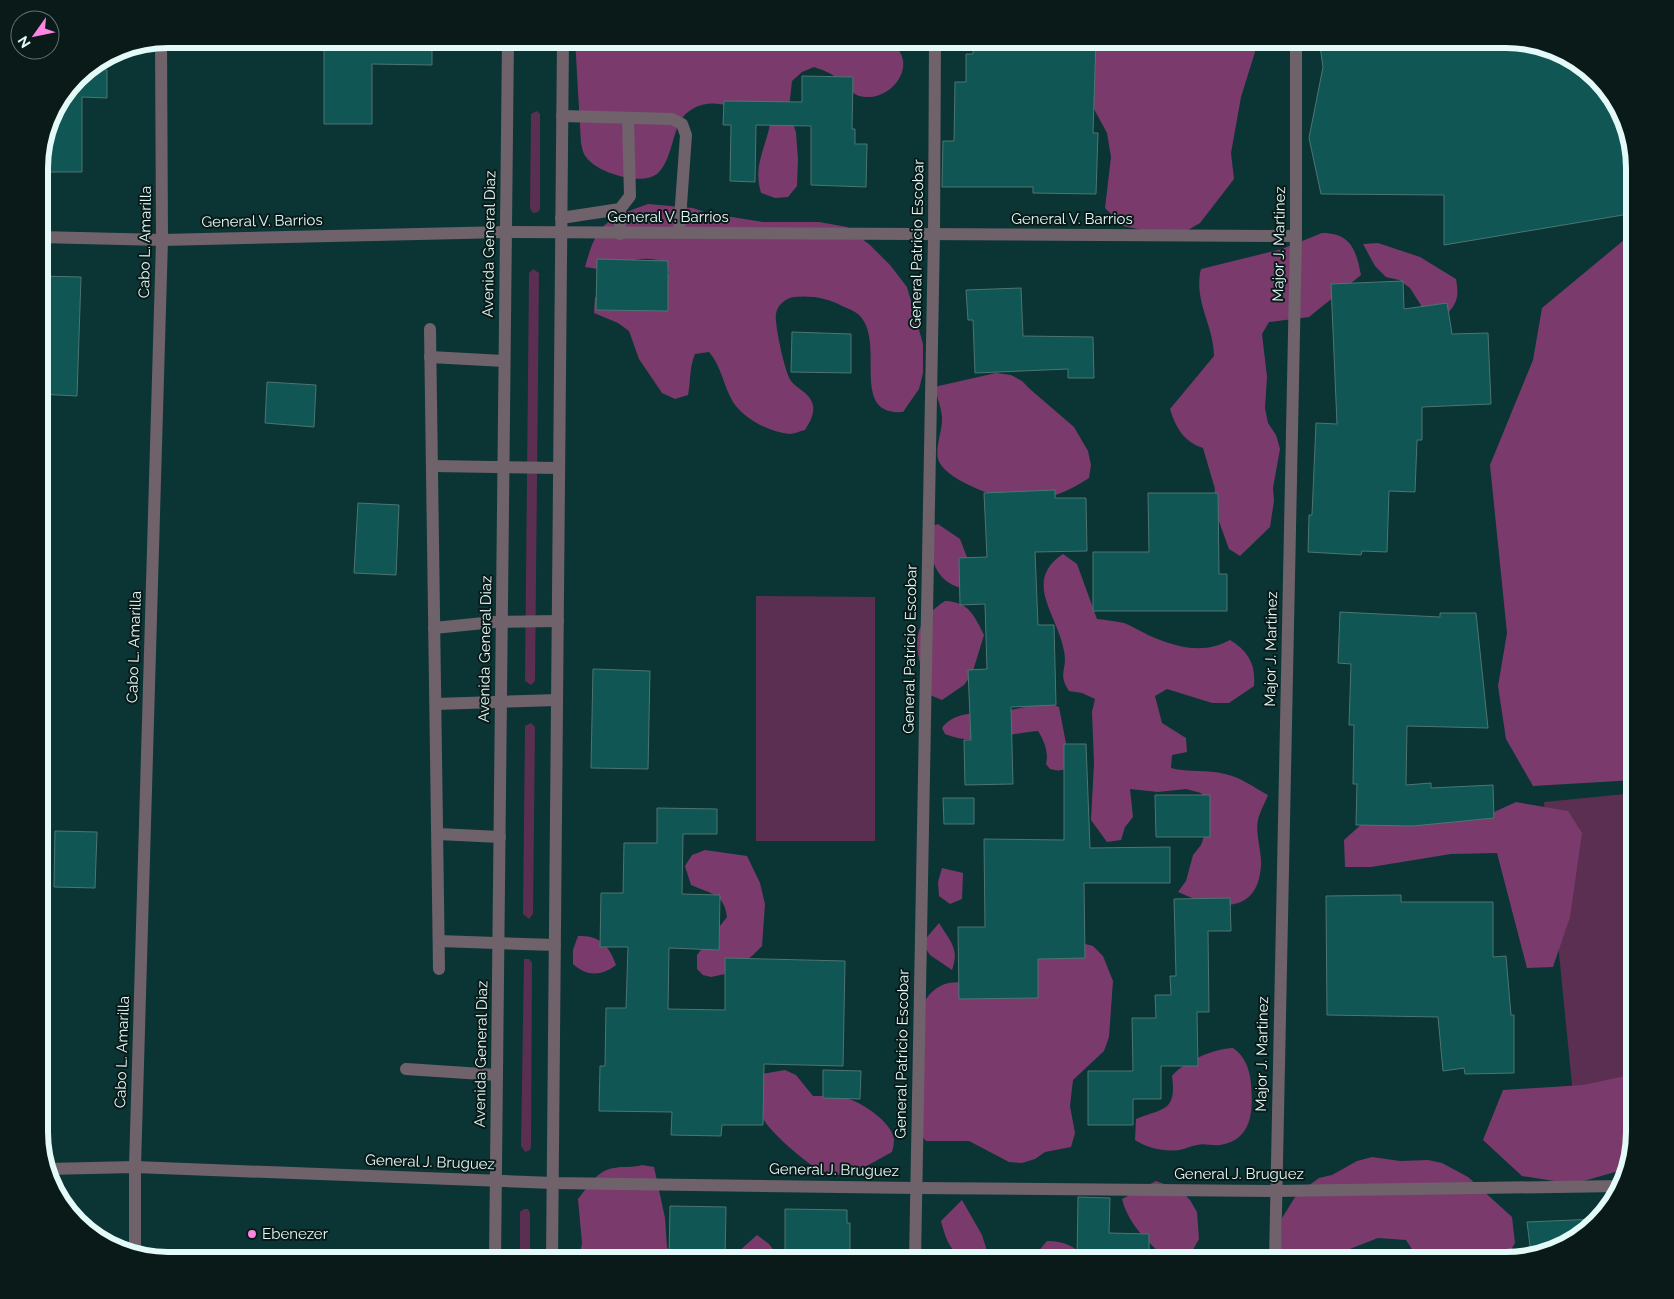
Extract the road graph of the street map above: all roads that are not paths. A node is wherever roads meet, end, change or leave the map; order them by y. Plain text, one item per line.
1 (935, 47) edge
2 (1296, 47) edge
3 (161, 48) edge
4 (508, 48) edge
5 (563, 48) edge
6 (562, 116) junction
7 (628, 118) junction
8 (620, 209) junction
9 (561, 218) junction
10 (506, 232) junction
11 (561, 232) junction
12 (679, 233) junction
13 (620, 234) junction
14 (934, 235) junction
15 (1296, 236) junction
16 (48, 238) edge
17 (162, 240) junction
18 (430, 330) dead end
19 (430, 357) junction
20 (504, 361) junction
21 (432, 466) junction
22 (503, 466) junction
23 (559, 468) junction
24 (558, 621) junction
25 (503, 622) junction
26 (434, 628) junction
27 (557, 700) junction
28 (501, 701) junction
29 (436, 704) junction
30 (438, 834) junction
31 (500, 837) junction
32 (440, 941) junction
33 (498, 943) junction
34 (555, 945) junction
35 (440, 969) dead end
36 (406, 1069) dead end
37 (497, 1075) junction
38 (135, 1167) junction
39 (54, 1169) edge
40 (496, 1181) junction
41 (553, 1183) junction
42 (1613, 1186) edge
43 (916, 1188) junction
44 (1276, 1191) junction
45 (135, 1247) edge
46 (495, 1252) edge
47 (552, 1252) edge
48 (915, 1252) edge
49 (1275, 1252) edge

1 - 14 street, General Patricio Escobar
2 - 15 street, Major J. Martinez
3 - 17 street, Cabo L. Amarilla
4 - 10 street, Avenida General Diaz
5 - 6 street
6 - 7 street
6 - 9 street
7 - 8 street
7 - 12 street
8 - 9 street
8 - 13 street
9 - 11 street
10 - 11 street, General V. Barrios
10 - 17 street, General V. Barrios
10 - 20 street, Avenida General Diaz
11 - 13 street, General V. Barrios
11 - 23 street
12 - 13 street, General V. Barrios
12 - 14 street, General V. Barrios
14 - 15 street, General V. Barrios
14 - 43 street, General Patricio Escobar
15 - 44 street, Major J. Martinez
16 - 17 street, General V. Barrios
17 - 38 street, Cabo L. Amarilla
18 - 19 street
19 - 20 street
19 - 21 street
20 - 22 street, Avenida General Diaz
21 - 22 street
21 - 26 street
22 - 23 street
22 - 25 street, Avenida General Diaz
23 - 24 street
24 - 25 street
24 - 27 street
25 - 26 street
25 - 28 street, Avenida General Diaz
26 - 29 street
27 - 28 street
27 - 34 street
28 - 29 street
28 - 31 street, Avenida General Diaz
29 - 30 street
30 - 31 street
30 - 32 street
31 - 33 street, Avenida General Diaz
32 - 33 street
32 - 35 street
33 - 34 street
33 - 37 street, Avenida General Diaz
34 - 41 street
36 - 37 street
37 - 40 street, Avenida General Diaz
38 - 39 street, General J. Bruguez
38 - 40 street, General J. Bruguez
38 - 45 street, Cabo L. Amarilla
40 - 41 street, General J. Bruguez
40 - 46 street, Avenida General Diaz
41 - 43 street, General J. Bruguez
41 - 47 street
42 - 44 street, General J. Bruguez
43 - 44 street, General J. Bruguez
43 - 48 street, General Patricio Escobar
44 - 49 street, Major J. Martinez

